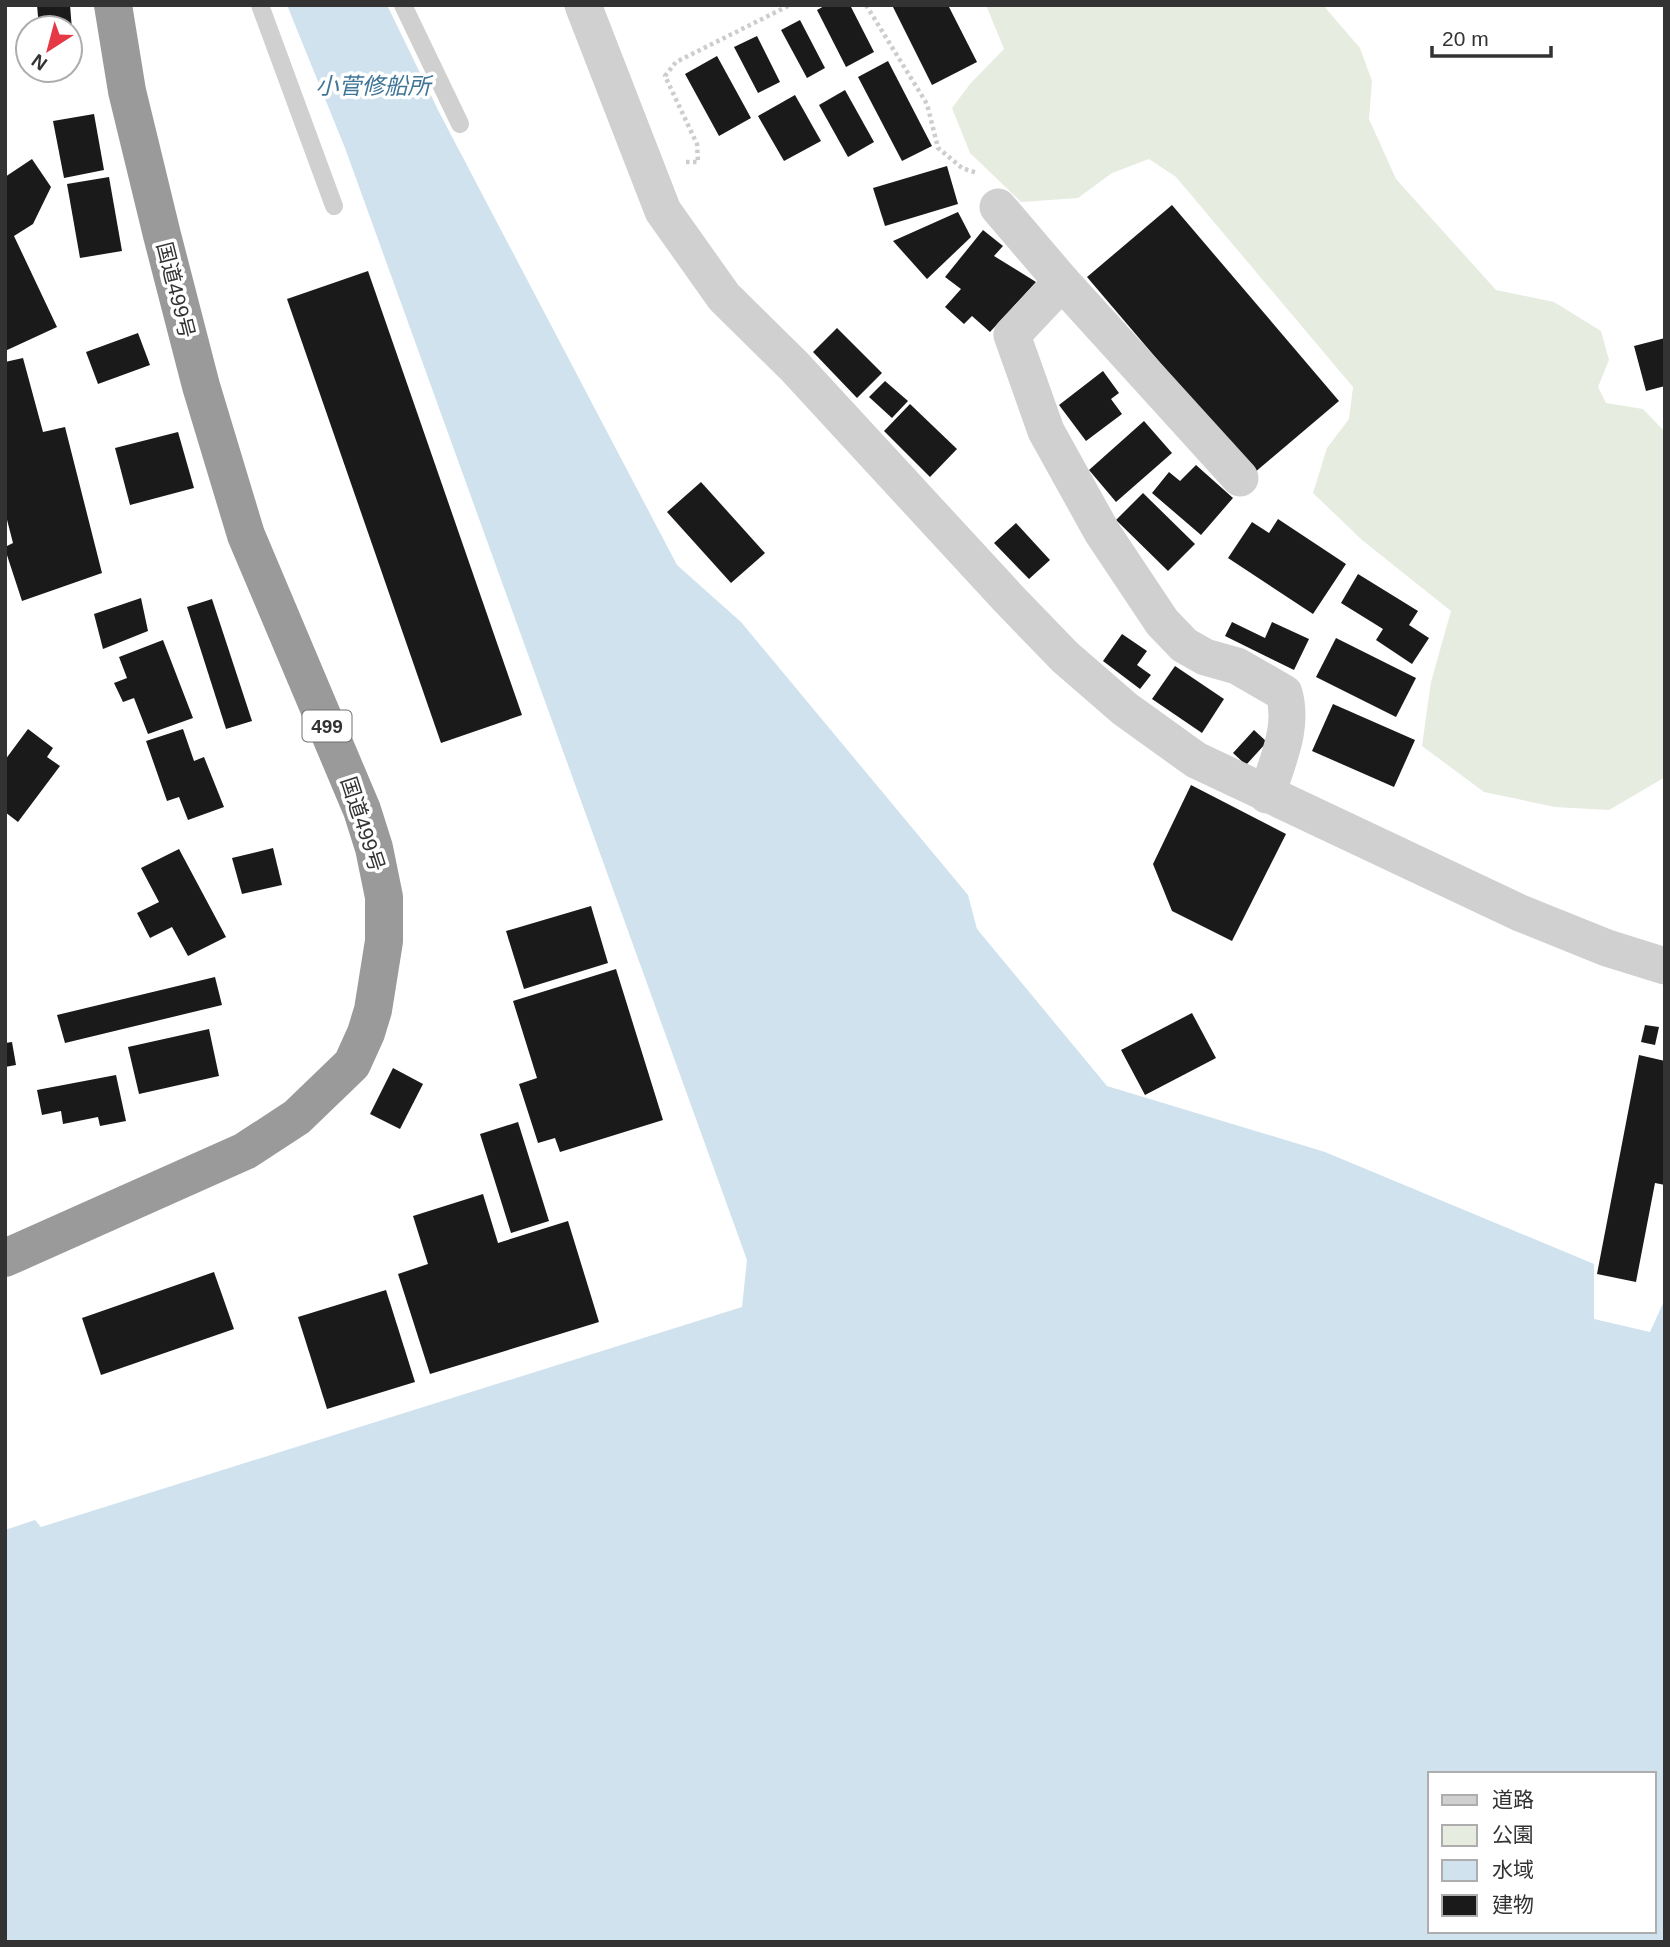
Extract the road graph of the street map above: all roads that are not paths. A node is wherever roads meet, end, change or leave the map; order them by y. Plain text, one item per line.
1 (113, 5) edge
2 (260, 5) edge
3 (403, 5) edge
4 (583, 5) edge
5 (460, 124) dead end
6 (992, 192) road end
7 (334, 206) dead end
8 (1062, 282) junction
9 (1240, 478) dead end
10 (1267, 795) junction
11 (1665, 966) edge
12 (5, 1258) edge

1 - 12 highway, 国道499号 / 499
2 - 7 lane
3 - 5 lane
4 - 10 street
6 - 8 street
8 - 9 street
8 - 10 street
10 - 11 street

